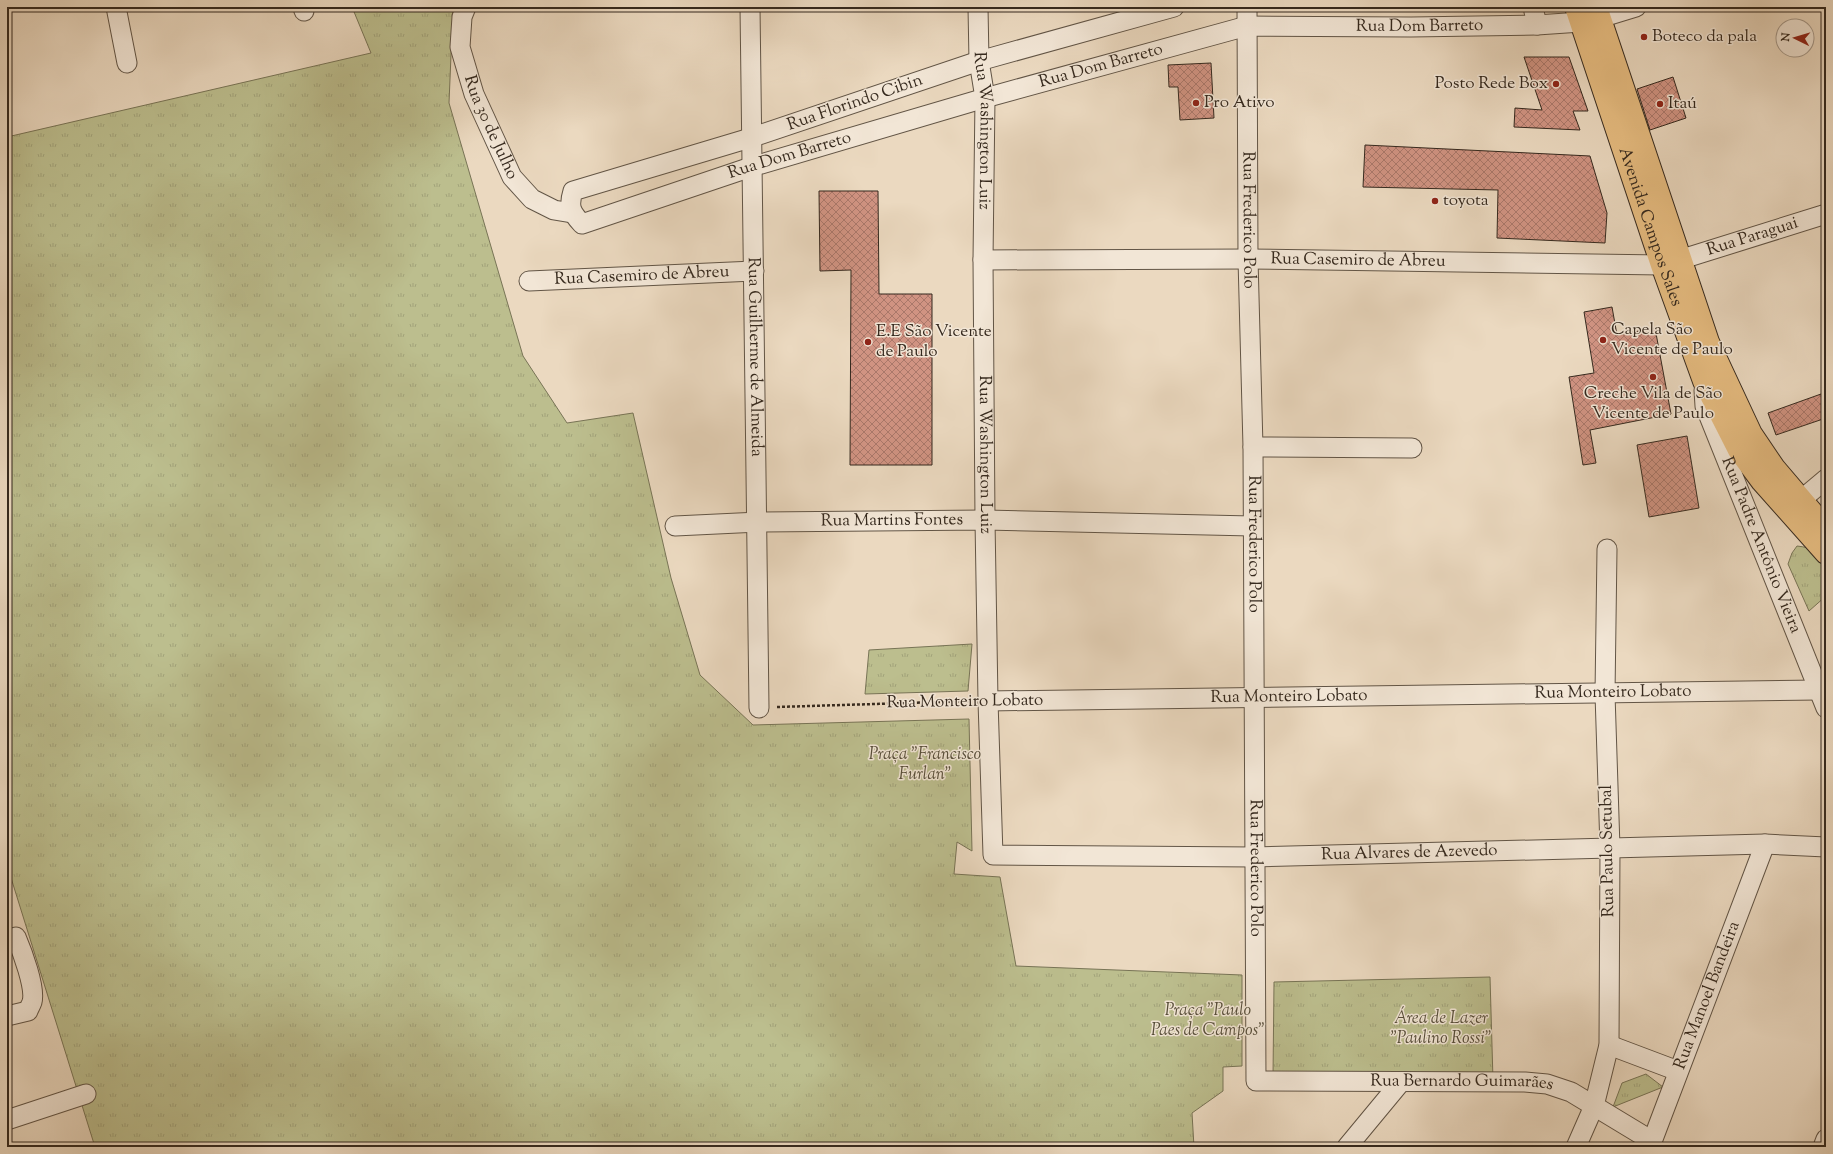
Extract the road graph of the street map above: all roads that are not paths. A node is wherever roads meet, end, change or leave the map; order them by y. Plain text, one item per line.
1 (116, 7) edge
2 (466, 7) edge
3 (750, 7) edge
4 (978, 7) edge
5 (1174, 7) edge
6 (1247, 7) edge
7 (1533, 7) edge
8 (1636, 7) edge
9 (1588, 14) edge
10 (1537, 25) junction
11 (1247, 26) junction
12 (979, 60) junction
13 (127, 63) dead end
14 (985, 98) junction
15 (750, 138) junction
16 (751, 167) junction
17 (1826, 214) edge
18 (577, 219) junction
19 (1248, 259) junction
20 (983, 260) junction
21 (1670, 262) junction
22 (754, 271) junction
23 (530, 281) dead end
24 (1704, 381) junction
25 (1253, 448) junction
26 (1412, 448) dead end
27 (1826, 479) edge
28 (1801, 500) junction
29 (985, 520) junction
30 (758, 522) junction
31 (675, 526) dead end
32 (1252, 526) junction
33 (1826, 529) edge
34 (1607, 549) dead end
35 (1826, 553) edge
36 (1818, 690) junction
37 (1605, 694) junction
38 (1253, 696) junction
39 (988, 701) junction
40 (759, 708) road end
41 (1826, 708) edge
42 (1765, 844) junction
43 (1826, 847) edge
44 (1610, 848) junction
45 (993, 855) joint
46 (1254, 857) junction
47 (15, 937) edge
48 (7, 1016) edge
49 (1609, 1045) junction
50 (1678, 1072) junction
51 (1256, 1081) joint
52 (1400, 1083) junction
53 (86, 1094) dead end
54 (1594, 1106) junction
55 (7, 1120) edge
56 (1826, 1140) edge
57 (1651, 1144) edge
58 (1347, 1147) edge
59 (1576, 1147) edge
60 (1823, 1147) edge

1 - 13 street
2 - 18 street, Rua 30 de Julho
3 - 15 street, Rua Guilherme de Almeida
4 - 12 street, Rua Washington Luiz
5 - 12 street, Rua Florindo Cibin
6 - 11 street, Rua Frederico Polo
7 - 10 street
8 - 9 street, Rua Dom Barreto
9 - 10 street, Rua Dom Barreto
9 - 21 main road, Avenida Campos Sales
10 - 11 street, Rua Dom Barreto
11 - 14 street, Rua Dom Barreto
11 - 19 street, Rua Frederico Polo
12 - 14 street, Rua Washington Luiz
12 - 15 street, Rua Florindo Cibin
14 - 16 street, Rua Dom Barreto
14 - 20 street, Rua Washington Luiz
15 - 16 street, Rua Guilherme de Almeida
15 - 18 street, Rua Florindo Cibin
16 - 18 street, Rua Dom Barreto
16 - 22 street, Rua Guilherme de Almeida
17 - 21 street, Rua Paraguai
19 - 20 street, Rua Casemiro de Abreu
19 - 21 street, Rua Casemiro de Abreu
19 - 25 street, Rua Frederico Polo
20 - 29 street, Rua Washington Luiz
21 - 24 main road, Avenida Campos Sales
21 - 28 main road, Avenida Campos Sales
22 - 23 street, Rua Casemiro de Abreu
22 - 30 street, Rua Guilherme de Almeida
24 - 35 main road, Avenida Campos Sales
24 - 36 street, Rua Padre Antônio Vieira
25 - 26 street
25 - 32 street, Rua Frederico Polo
27 - 28 street
28 - 33 main road, Avenida Campos Sales
29 - 30 street, Rua Martins Fontes
29 - 32 street, Rua Martins Fontes
29 - 39 street, Rua Washington Luiz
30 - 31 street, Rua Martins Fontes
30 - 40 street, Rua Guilherme de Almeida
32 - 38 street, Rua Frederico Polo
34 - 37 street, Rua Paulo Setubal
36 - 37 street, Rua Monteiro Lobato
36 - 41 street, Rua Padre Antônio Vieira
37 - 38 street, Rua Monteiro Lobato
37 - 44 street, Rua Paulo Setubal
38 - 39 street, Rua Monteiro Lobato
38 - 46 street, Rua Frederico Polo
39 - 45 street, Rua Washington Luiz
42 - 43 street, Rua Alvares de Azevedo
42 - 44 street, Rua Alvares de Azevedo
42 - 50 street, Rua Manoel Bandeira
44 - 46 street, Rua Alvares de Azevedo
44 - 49 street, Rua Paulo Setubal
45 - 46 street, Rua Alvares de Azevedo
46 - 51 street, Rua Frederico Polo
47 - 48 street
49 - 50 street
49 - 54 street, Rua Paulo Setubal
50 - 57 street, Rua Manoel Bandeira
51 - 52 street, Rua Bernardo Guimarães
52 - 54 street, Rua Bernardo Guimarães
52 - 58 street
53 - 55 street
54 - 57 street, Rua Bernardo Guimarães
54 - 59 street, Rua Paulo Setubal
56 - 60 street

